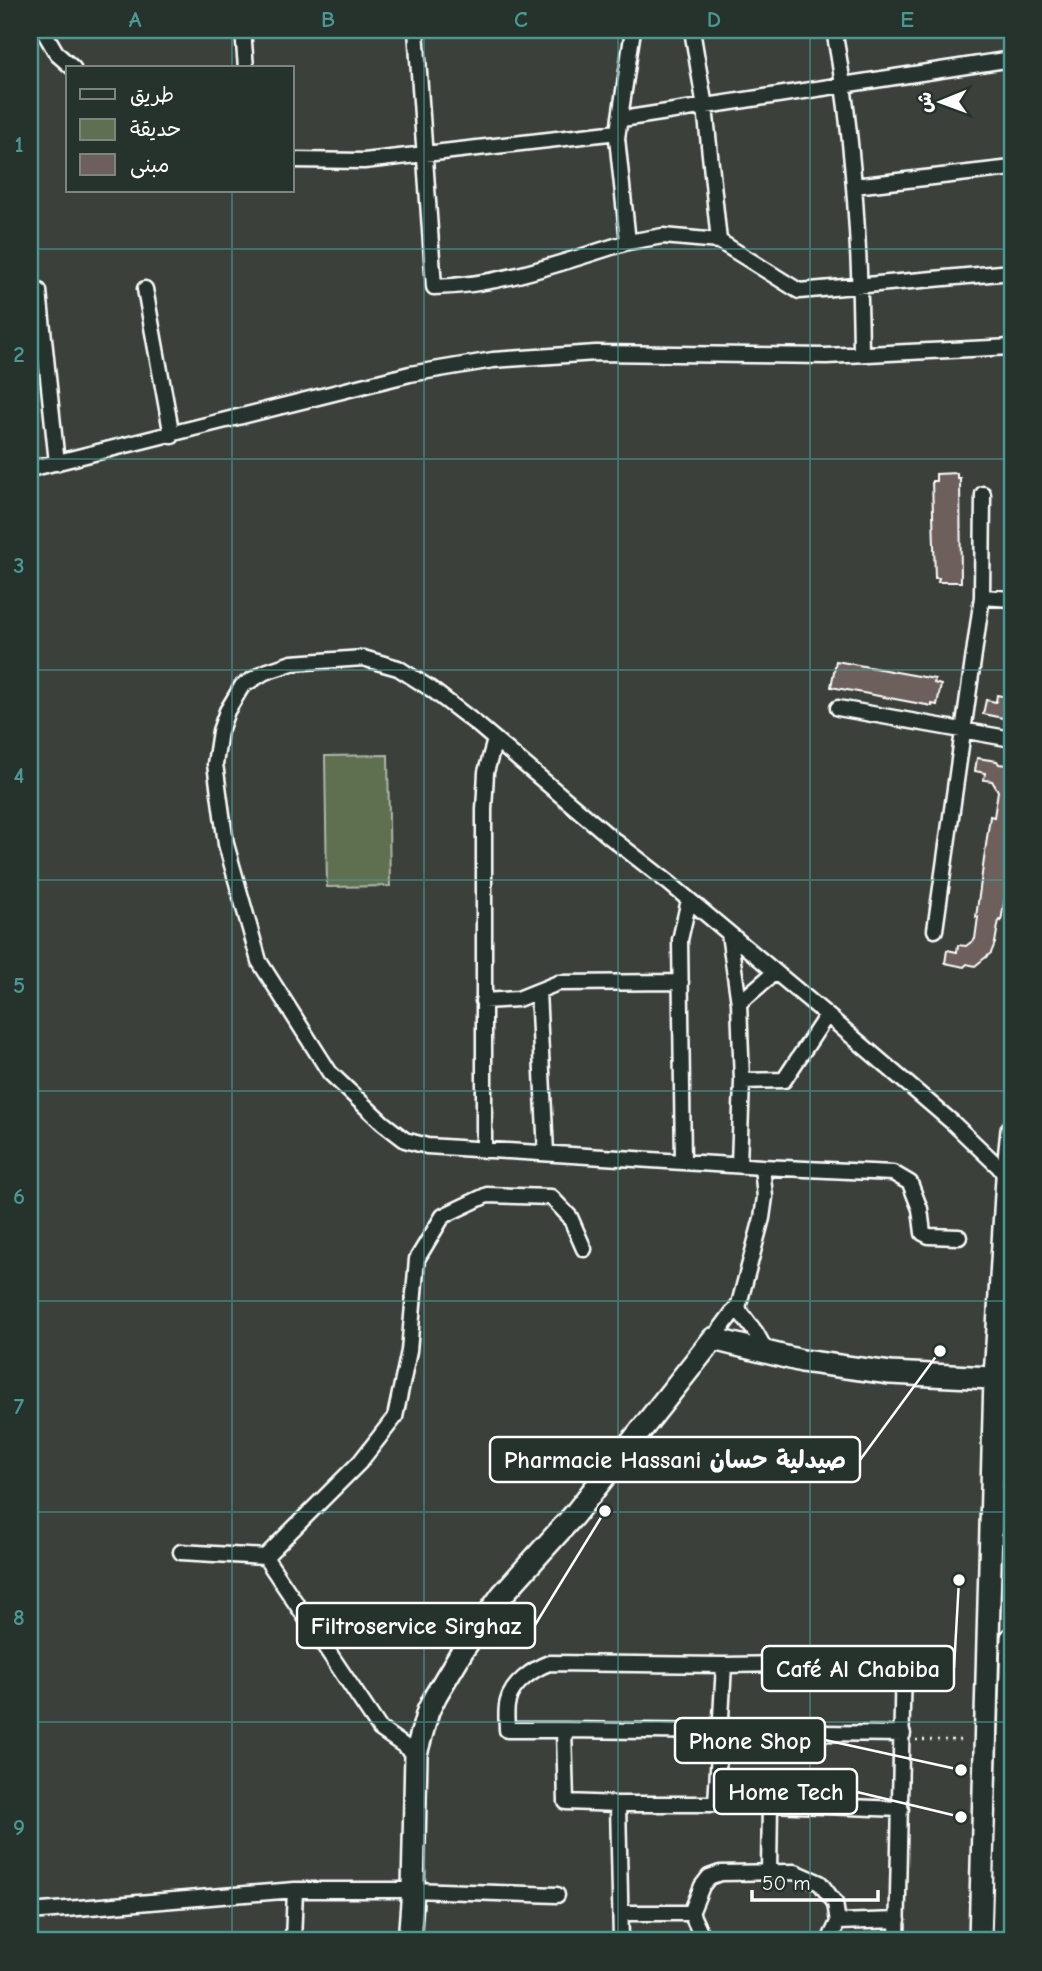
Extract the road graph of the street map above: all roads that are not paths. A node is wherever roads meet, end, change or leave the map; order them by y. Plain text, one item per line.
1 (43, 30) edge
2 (243, 30) edge
3 (416, 30) edge
4 (633, 30) edge
5 (692, 30) edge
6 (834, 30) edge
7 (1012, 59) edge
8 (71, 66) edge
9 (246, 66) edge
10 (844, 86) junction
11 (705, 107) junction
12 (620, 125) junction
13 (425, 155) junction
14 (294, 160) edge
15 (1012, 168) edge
16 (854, 186) junction
17 (719, 241) junction
18 (628, 242) junction
19 (1012, 272) edge
20 (860, 286) junction
21 (145, 289) dead end
22 (39, 291) dead end
23 (1012, 346) edge
24 (861, 354) junction
25 (172, 436) junction
26 (57, 463) junction
27 (30, 469) edge
28 (983, 494) dead end
29 (982, 597) junction
30 (1012, 599) edge
31 (838, 708) dead end
32 (964, 732) junction
33 (1012, 739) edge
34 (495, 740) junction
35 (690, 900) junction
36 (935, 930) dead end
37 (729, 934) junction
38 (774, 973) junction
39 (681, 982) junction
40 (538, 991) junction
41 (483, 1001) junction
42 (739, 1003) junction
43 (827, 1015) junction
44 (742, 1081) junction
45 (1012, 1130) edge
46 (484, 1150) junction
47 (546, 1153) junction
48 (682, 1161) junction
49 (739, 1164) junction
50 (762, 1167) junction
51 (1007, 1178) junction
52 (959, 1237) dead end
53 (584, 1248) dead end
54 (737, 1308) junction
55 (713, 1339) junction
56 (766, 1351) junction
57 (1003, 1378) edge
58 (181, 1552) dead end
59 (265, 1556) junction
60 (1012, 1638) edge
61 (724, 1665) junction
62 (565, 1730) junction
63 (986, 1730) junction
64 (1011, 1730) edge
65 (721, 1734) junction
66 (903, 1737) junction
67 (416, 1754) junction
68 (618, 1804) junction
69 (716, 1804) junction
70 (770, 1804) junction
71 (901, 1809) junction
72 (769, 1872) junction
73 (295, 1889) junction
74 (413, 1890) junction
75 (557, 1895) dead end
76 (30, 1912) edge
77 (621, 1913) junction
78 (691, 1913) junction
79 (898, 1920) junction
80 (838, 1922) junction
81 (293, 1941) edge
82 (408, 1941) edge
83 (621, 1941) edge
84 (704, 1941) edge
85 (829, 1941) edge
86 (897, 1941) edge
87 (980, 1941) edge
88 (1003, 1941) edge

1 - 8 street
2 - 9 street
3 - 13 street
4 - 12 street
5 - 11 street
6 - 10 street
7 - 10 street
10 - 11 street
10 - 16 street
11 - 12 street
11 - 17 street
12 - 13 street
12 - 18 street
13 - 14 street
13 - 18 street
15 - 16 street
16 - 20 street
17 - 18 street
17 - 20 street
19 - 20 street
20 - 24 street
21 - 25 street
22 - 26 street
23 - 24 street
24 - 25 street
25 - 26 street
26 - 27 street
28 - 29 street
29 - 30 street
29 - 32 street
31 - 32 street
32 - 33 street
32 - 36 street
34 - 35 street
34 - 41 street
34 - 46 street
35 - 37 street
35 - 39 street
37 - 38 street
37 - 42 street
38 - 42 street
38 - 43 street
39 - 40 street
39 - 48 street
40 - 41 street
40 - 47 street
41 - 46 street
42 - 44 street
43 - 44 street
43 - 51 street
44 - 49 street
45 - 51 main road
46 - 47 street
47 - 48 street
48 - 49 street
49 - 50 street
50 - 52 street
50 - 54 street
51 - 57 main road
53 - 59 street
54 - 55 street
54 - 56 street
55 - 56 main road
55 - 67 main road
56 - 57 main road
57 - 63 main road
58 - 59 street
59 - 67 street
60 - 64 main road
61 - 62 street
61 - 65 street
61 - 66 street
62 - 65 street
62 - 68 street
63 - 64 street
63 - 87 main road
64 - 88 main road
65 - 66 street
65 - 69 street
66 - 71 street
67 - 74 main road
68 - 69 street
68 - 77 street
69 - 70 street
70 - 71 street
70 - 72 street
71 - 79 street
72 - 78 street
72 - 80 street
73 - 74 street
73 - 76 street
73 - 81 street
74 - 75 street
74 - 82 main road
77 - 78 street
77 - 83 street
78 - 84 street
79 - 80 street
79 - 86 street
80 - 85 street

